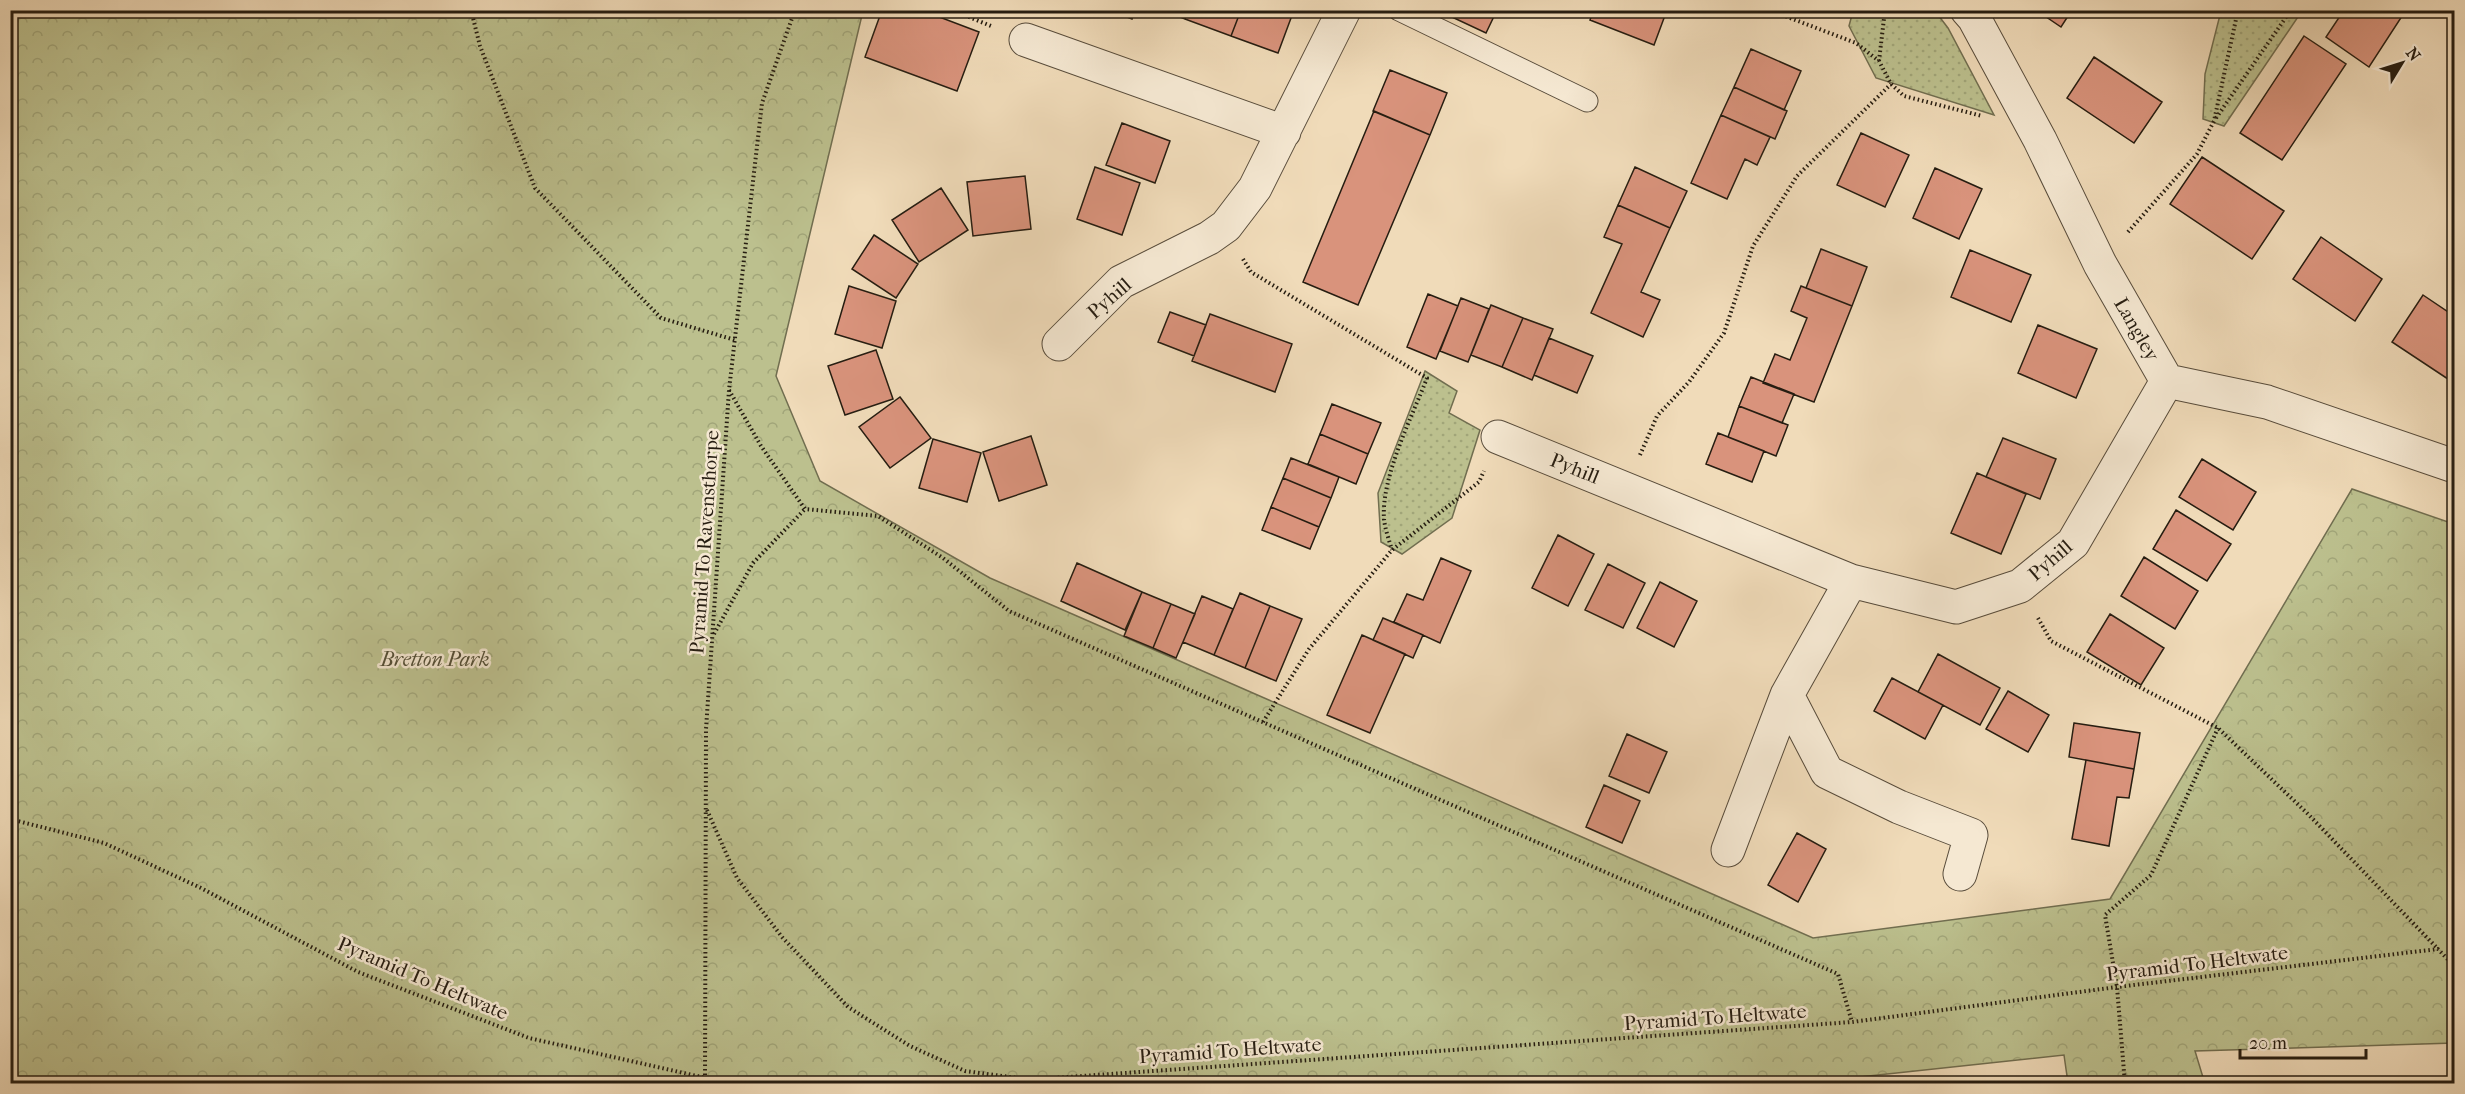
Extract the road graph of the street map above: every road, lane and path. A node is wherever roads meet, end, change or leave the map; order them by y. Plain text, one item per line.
1 (471, 10) edge
2 (795, 10) edge
3 (1344, 10) edge
4 (1399, 10) edge
5 (1769, 10) edge
6 (1886, 10) edge
7 (1967, 10) edge
8 (2238, 10) edge
9 (2291, 10) edge
10 (1026, 40) dead end
11 (1879, 61) junction
12 (1891, 84) junction
13 (1587, 101) dead end
14 (2214, 121) junction
15 (1988, 122) dead end
16 (1284, 132) junction
17 (1226, 226) junction
18 (2100, 264) junction
19 (735, 340) junction
20 (1059, 344) dead end
21 (2167, 381) junction
22 (729, 390) junction
23 (1498, 437) joint
24 (2454, 466) edge
25 (1626, 489) junction
26 (805, 509) junction
27 (1392, 550) junction
28 (1851, 581) junction
29 (2020, 586) junction
30 (712, 638) junction
31 (1787, 694) junction
32 (1263, 722) junction
33 (2218, 728) junction
34 (706, 807) junction
35 (10, 819) edge
36 (1728, 850) dead end
37 (1960, 874) dead end
38 (2438, 949) junction
39 (2454, 966) edge
40 (2117, 987) junction
41 (1852, 1022) junction
42 (706, 1078) junction
43 (1027, 1079) junction
44 (705, 1083) edge
45 (811, 1083) edge
46 (968, 1083) edge
47 (2125, 1083) edge

1 - 19 path
2 - 19 path, Pyramid To Ravensthorpe
3 - 16 street, Pyhill
4 - 13 lane
5 - 11 path
6 - 11 path
7 - 18 street, Langley
8 - 14 path
9 - 14 path
10 - 16 street
11 - 12 path
12 - 15 path
12 - 25 path
14 - 18 path
16 - 17 street, Pyhill
17 - 20 street, Pyhill
17 - 27 path
18 - 21 street, Langley
19 - 22 path, Pyramid To Ravensthorpe
21 - 24 street, Langley
21 - 29 street, Pyhill
22 - 26 path
22 - 30 path, Pyramid To Ravensthorpe
23 - 25 street, Pyhill
23 - 27 path
25 - 28 street, Pyhill
26 - 30 path
26 - 32 path
27 - 32 path
28 - 29 street, Pyhill
28 - 31 street
29 - 33 path
30 - 34 path, Pyramid To Ravensthorpe
31 - 36 street
31 - 37 street
32 - 41 path
33 - 38 path
33 - 40 path
34 - 42 path, Pyramid To Ravensthorpe
34 - 43 path
35 - 42 path, Pyramid To Heltwate
38 - 39 path
38 - 40 path, Pyramid To Heltwate
40 - 41 path, Pyramid To Heltwate
40 - 47 path
41 - 43 path, Pyramid To Heltwate
42 - 44 path, Pyramid To Ravensthorpe
42 - 45 path, Pyramid To Heltwate
43 - 46 path, Pyramid To Heltwate

